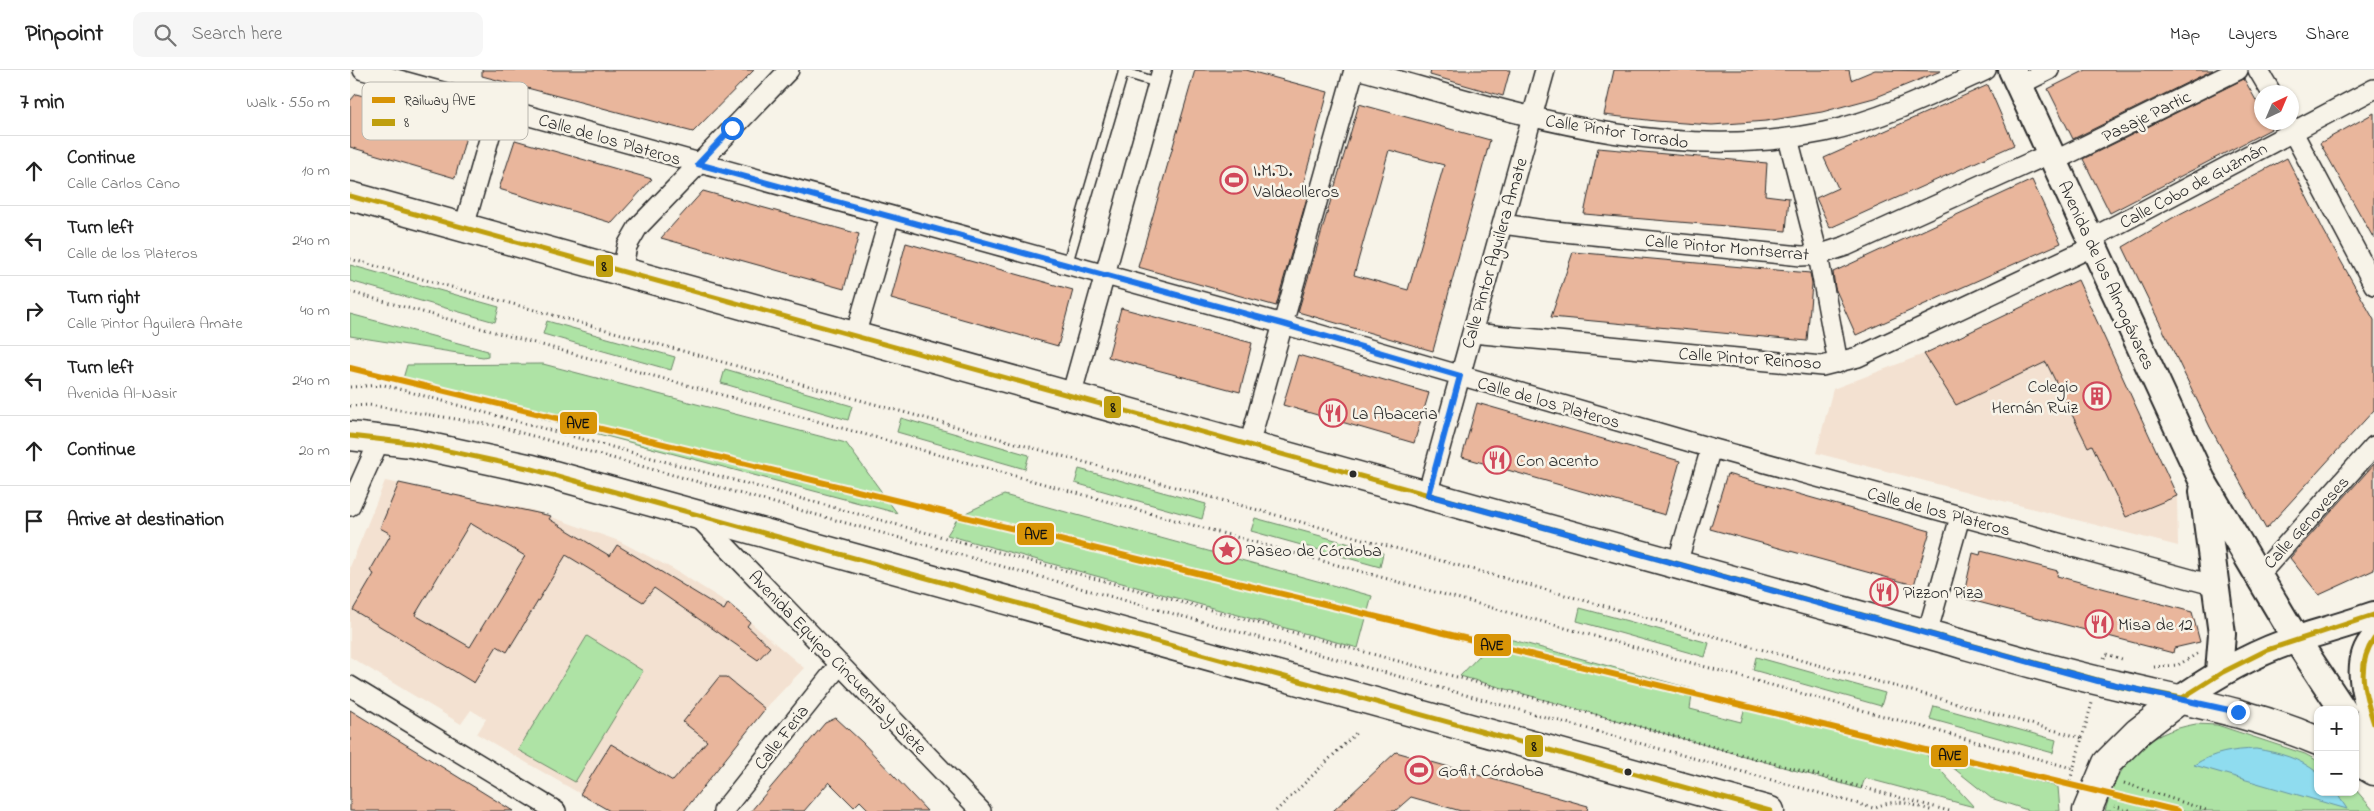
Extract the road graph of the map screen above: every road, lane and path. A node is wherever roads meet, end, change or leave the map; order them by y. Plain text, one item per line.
1 (363, 70) edge
2 (789, 70) edge
3 (1354, 70) edge
4 (1361, 70) edge
5 (1545, 70) edge
6 (1986, 70) edge
7 (2049, 70) edge
8 (2238, 70) edge
9 (2258, 70) edge
10 (1124, 71) edge
11 (1160, 76) edge
12 (2016, 77) edge
13 (406, 82) edge
14 (2267, 85) edge
15 (2374, 89) edge
16 (528, 116) edge
17 (1532, 118) junction
18 (2299, 123) edge
19 (2285, 130) edge
20 (2292, 130) edge
21 (1788, 138) junction
22 (489, 140) edge
23 (2052, 157) junction
24 (698, 164) junction
25 (350, 196) edge
26 (890, 216) junction
27 (1503, 224) junction
28 (464, 227) junction
29 (2092, 242) junction
30 (1818, 255) junction
31 (350, 259) edge
32 (1067, 266) junction
33 (622, 271) junction
34 (1104, 276) junction
35 (2374, 285) edge
36 (350, 292) edge
37 (1283, 324) junction
38 (1472, 333) junction
39 (855, 336) junction
40 (1838, 363) junction
41 (1460, 376) junction
42 (350, 387) edge
43 (1071, 396) junction
44 (350, 406) edge
45 (350, 436) edge
46 (380, 439) junction
47 (1249, 445) junction
48 (2374, 446) edge
49 (1711, 448) junction
50 (2202, 480) junction
51 (1428, 495) junction
52 (350, 506) edge
53 (695, 514) junction
54 (1960, 517) junction
55 (1676, 564) junction
56 (2258, 575) junction
57 (2216, 586) junction
58 (2374, 615) edge
59 (1927, 634) junction
60 (2296, 639) junction
61 (2374, 639) edge
62 (840, 664) junction
63 (2220, 672) junction
64 (350, 686) edge
65 (2182, 698) junction
66 (2340, 706) edge
67 (2374, 724) edge
68 (1358, 731) dead end
69 (2359, 734) edge
70 (2314, 739) edge
71 (2374, 756) edge
72 (2359, 762) edge
73 (2073, 769) junction
74 (2083, 771) dead end
75 (2374, 771) edge
76 (2124, 783) dead end
77 (2089, 803) edge
78 (556, 811) edge
79 (723, 811) edge
80 (981, 811) edge
81 (1276, 811) edge
82 (1770, 811) edge
83 (1934, 811) edge
84 (1949, 811) edge
85 (2133, 811) edge
86 (2209, 811) edge

1 - 13 street, Calle de los Plateros
2 - 24 street
3 - 37 street
4 - 17 street, Calle Pintor Torrado
5 - 17 street, Calle Pintor Aguilera Amate
6 - 21 street, Calle Pintor Torrado
7 - 12 street
8 - 23 street, Pasaje Partic
9 - 14 street
10 - 11 lane
10 - 32 lane
11 - 34 street
12 - 23 main road, Avenida de los Almogávares
15 - 18 street, Calle Cobo de Guzmán
16 - 24 street, Calle de los Plateros
17 - 21 street, Calle Pintor Torrado
17 - 27 street, Calle Pintor Aguilera Amate
19 - 29 street, Calle Cobo de Guzmán
20 - 35 street
21 - 30 street
22 - 28 street
23 - 29 main road, Avenida de los Almogávares
23 - 30 street, Calle Pintor Montserrat
24 - 26 street, Calle de los Plateros
24 - 33 street
25 - 28 main road
26 - 32 street, Calle de los Plateros
26 - 39 street
27 - 30 street, Calle Pintor Montserrat
27 - 38 street, Calle Pintor Aguilera Amate
28 - 33 main road
29 - 40 street, Calle Pintor Reinoso
29 - 50 main road, Avenida de los Almogávares
30 - 40 street
31 - 73 path
32 - 34 street, Calle de los Plateros
33 - 39 main road
34 - 37 street, Calle de los Plateros
34 - 43 street
36 - 73 path
37 - 41 street, Calle de los Plateros
37 - 47 street
38 - 40 street, Calle Pintor Reinoso
38 - 41 street, Calle Pintor Aguilera Amate
39 - 43 main road
41 - 49 street, Calle de los Plateros
41 - 51 street, Calle Pintor Aguilera Amate
42 - 84 path
43 - 47 main road
44 - 83 path
45 - 46 main road
46 - 52 street
46 - 53 main road
47 - 51 main road
48 - 56 street, Calle Genoveses
49 - 54 street, Calle de los Plateros
49 - 55 street
50 - 56 main road, Avenida de los Almogávares
50 - 57 main road, Avenida de los Almogávares
51 - 55 main road
53 - 62 street, Avenida Equipo Cincuenta y Siete
53 - 82 main road
54 - 57 street, Calle de los Plateros
54 - 59 street
55 - 59 main road
56 - 60 main road, Avenida de los Almogávares
57 - 63 main road, Avenida de los Almogávares
58 - 60 main road
59 - 65 main road
60 - 63 main road
60 - 66 main road, Avenida de los Almogávares
61 - 67 main road
62 - 79 street, Calle Feria
62 - 80 street, Avenida Equipo Cincuenta y Siete
63 - 65 main road
64 - 78 street
65 - 70 main road
65 - 77 main road
68 - 81 path
69 - 71 main road
72 - 75 main road
73 - 74 path
73 - 77 path
76 - 86 path
77 - 85 path

